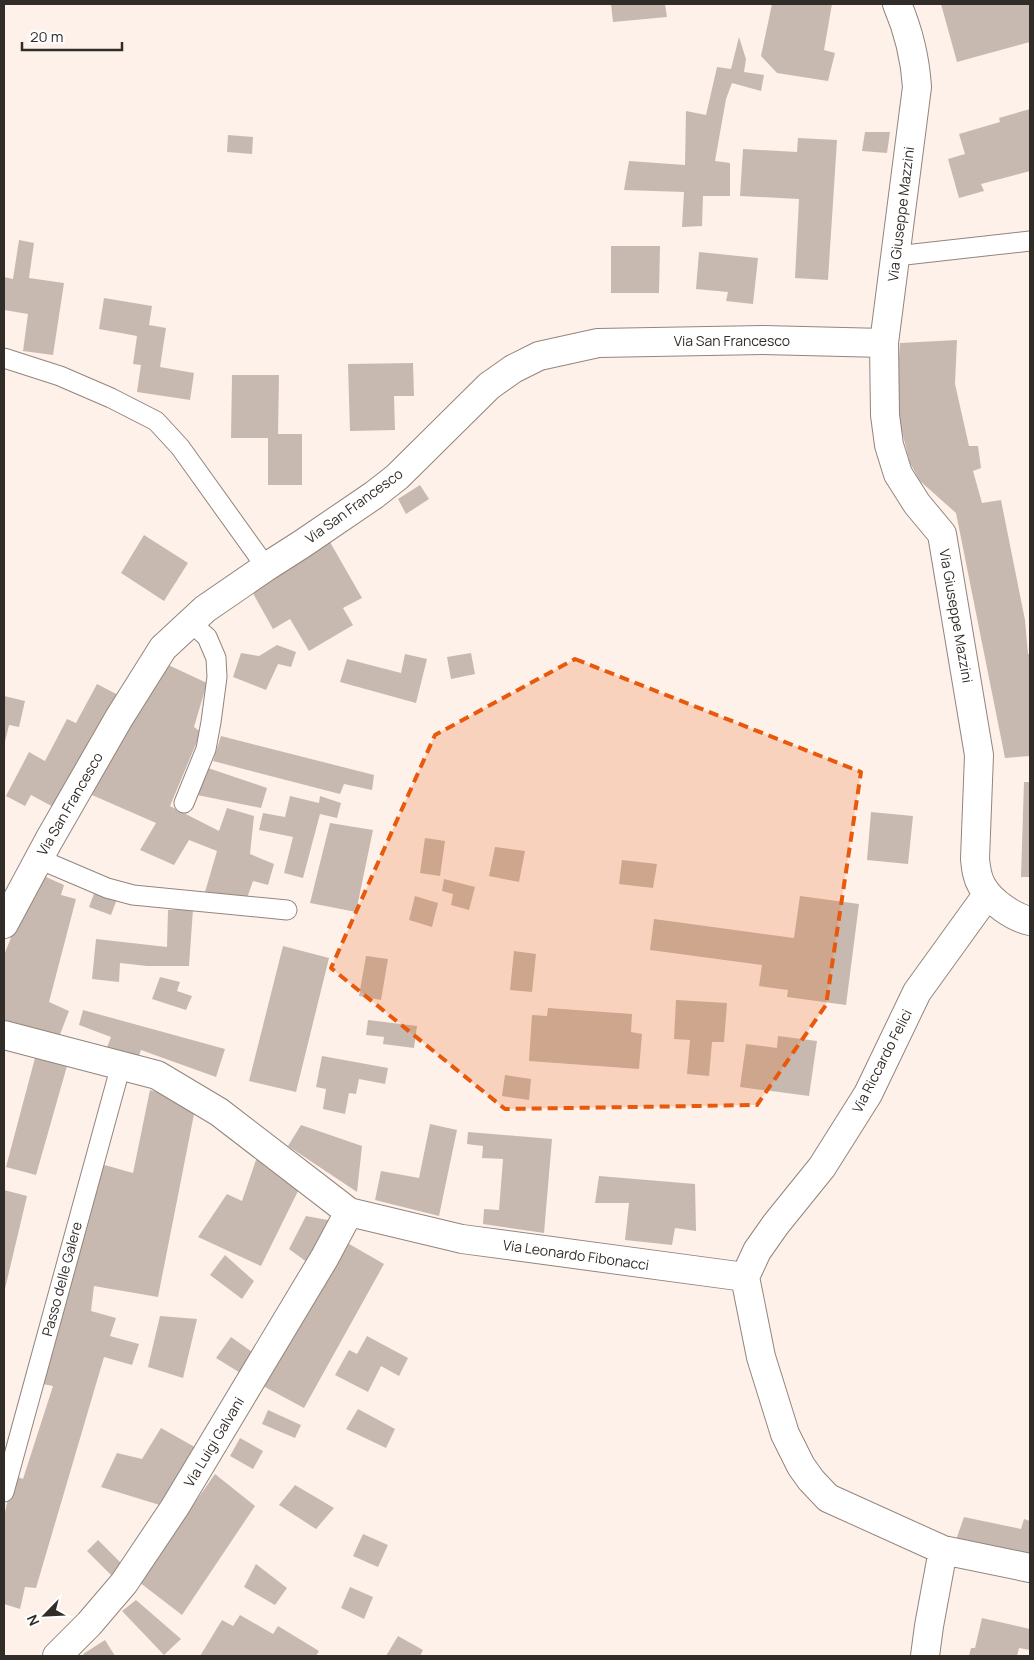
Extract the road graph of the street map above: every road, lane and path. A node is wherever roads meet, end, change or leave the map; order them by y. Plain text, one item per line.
1 (897, 4) edge
2 (1030, 241) edge
3 (896, 256) junction
4 (884, 343) junction
5 (4, 358) edge
6 (266, 567) junction
7 (190, 622) junction
8 (184, 803) dead end
9 (39, 859) junction
10 (988, 895) junction
11 (287, 910) dead end
12 (1030, 921) edge
13 (4, 924) edge
14 (4, 1036) edge
15 (121, 1066) junction
16 (349, 1212) junction
17 (745, 1277) junction
18 (4, 1492) edge
19 (944, 1550) junction
20 (1030, 1568) edge
21 (57, 1656) edge
22 (924, 1656) edge

1 - 3 street, Via Giuseppe Mazzini
2 - 3 lane
3 - 4 street, Via Giuseppe Mazzini
4 - 6 street, Via San Francesco
4 - 10 street, Via Giuseppe Mazzini
5 - 6 lane
6 - 7 street, Via San Francesco
7 - 8 lane
7 - 9 street, Via San Francesco
9 - 11 lane
9 - 13 street, Via San Francesco
10 - 12 street, Via Giuseppe Mazzini
10 - 17 street, Via Riccardo Felici
14 - 15 street, Via Leonardo Fibonacci
15 - 16 street, Via Leonardo Fibonacci
15 - 18 lane, Passo delle Galere
16 - 17 street, Via Leonardo Fibonacci
16 - 21 street, Via Luigi Galvani
17 - 19 street
19 - 20 street
19 - 22 street

